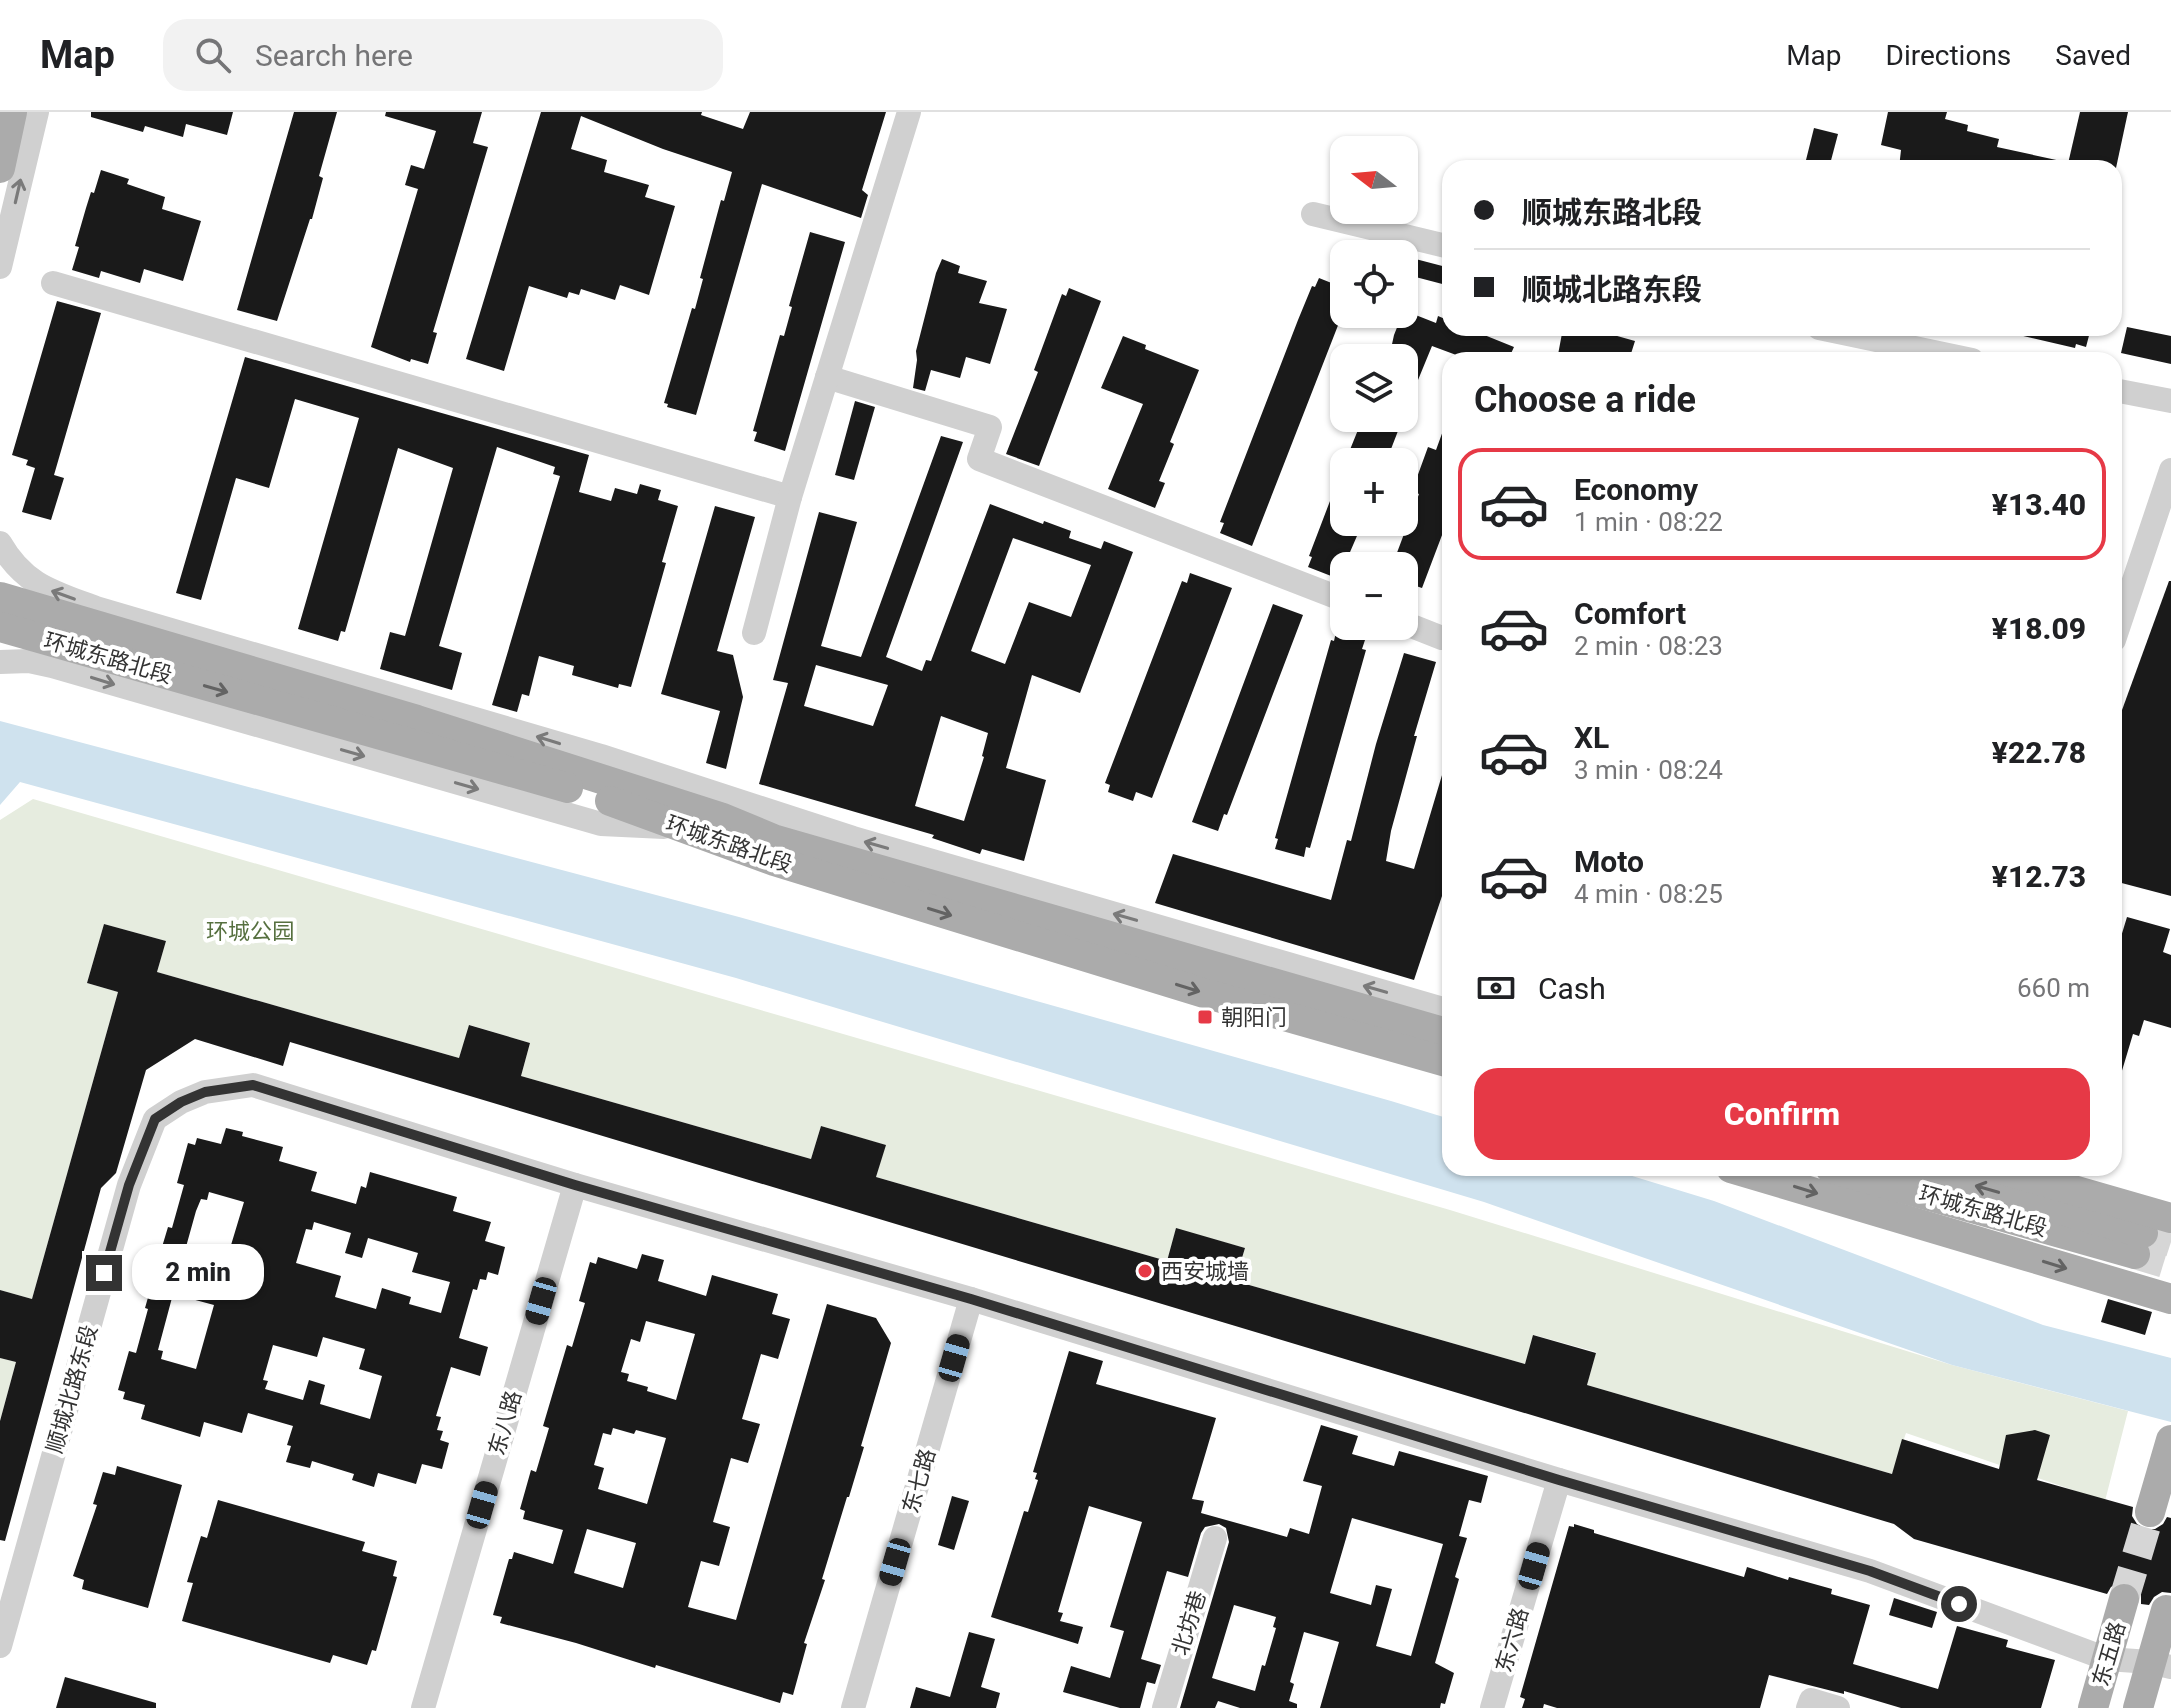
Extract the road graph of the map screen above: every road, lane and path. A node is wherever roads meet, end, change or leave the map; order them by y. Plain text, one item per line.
1 (12, 112) edge
2 (37, 112) edge
3 (909, 112) edge
4 (0, 168) edge
5 (1313, 214) dead end
6 (1442, 245) edge
7 (0, 267) edge
8 (53, 283) dead end
9 (1857, 336) edge
10 (1934, 352) edge
11 (827, 377) junction
12 (2122, 392) edge
13 (2171, 401) edge
14 (2171, 470) edge
15 (790, 497) junction
16 (0, 543) edge
17 (0, 581) edge
18 (1330, 595) edge
19 (0, 597) edge
20 (47, 611) junction
21 (2122, 616) edge
22 (2, 629) edge
23 (1418, 629) edge
24 (754, 633) dead end
25 (1442, 638) dead end
26 (0, 662) edge
27 (406, 732) junction
28 (601, 756) junction
29 (673, 814) junction
30 (1442, 1009) edge
31 (1442, 1022) edge
32 (1371, 1026) junction
33 (1442, 1033) edge
34 (1442, 1059) edge
35 (1442, 1073) edge
36 (1758, 1176) edge
37 (1863, 1176) edge
38 (1937, 1176) edge
39 (2025, 1176) edge
40 (575, 1185) junction
41 (2171, 1218) tunnel mouth
42 (971, 1299) junction
43 (2171, 1299) edge
44 (2171, 1440) edge
45 (1559, 1480) junction
46 (2150, 1512) tunnel mouth
47 (1215, 1538) dead end
48 (2124, 1599) tunnel mouth
49 (2166, 1610) dead end
50 (0, 1646) edge
51 (2107, 1659) junction
52 (2161, 1664) edge
53 (423, 1708) edge
54 (853, 1708) edge
55 (1164, 1708) edge
56 (1492, 1708) edge
57 (1808, 1708) edge
58 (1838, 1708) edge
59 (2093, 1708) edge
60 (2138, 1708) edge

1 - 4 main road
7 -> 2 street
3 - 11 street
5 - 6 street
8 - 15 street
9 - 10 street
11 - 15 street
11 - 18 street
12 - 13 street
14 - 21 street
15 - 24 street
27 -> 16 street
17 - 20 main road
19 - 20 main road, 环城东路北段
20 - 27 main road, 环城东路北段
22 -> 27 main road, 环城东路北段
23 - 25 street
26 -> 27 street
28 -> 27 street
27 - 29 main road, 环城东路北段
27 -> 29 street
28 - 29 street
30 -> 28 street
29 - 32 main road, 环城东路北段
31 - 32 main road
32 - 33 main road, 环城东路北段
32 - 34 main road, 环城东路北段
32 - 35 main road
36 -> 43 main road
37 -> 38 main road, 环城东路北段
39 - 41 main road
40 - 42 street
40 - 50 street, 顺城北路东段
40 - 53 street, 东八路
42 - 45 street
42 - 54 street, 东七路
44 - 46 main road
45 - 51 street
45 - 56 street, 东六路
47 - 55 street, 北坊巷
48 - 51 main road, 东五路
49 - 52 main road, 东五路
51 - 52 street
51 - 59 main road, 东五路
52 - 60 main road, 东五路
57 - 58 street

